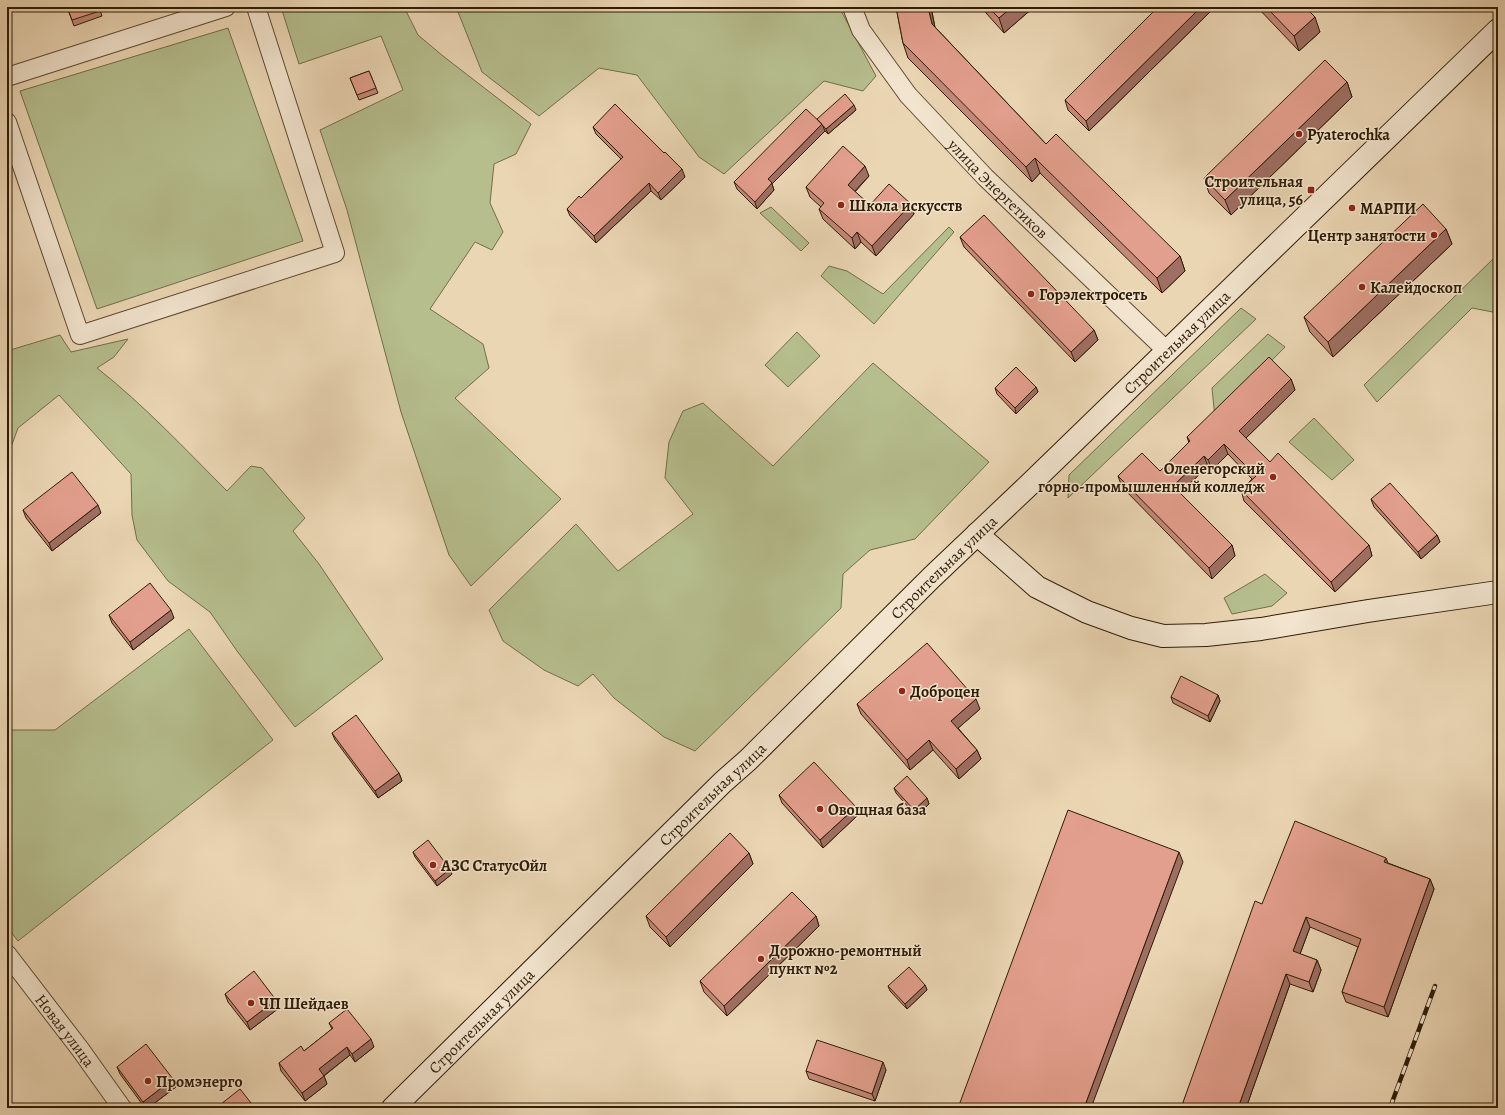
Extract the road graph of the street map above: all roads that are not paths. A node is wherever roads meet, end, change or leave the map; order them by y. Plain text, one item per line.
1 (226, 7) edge
2 (256, 7) edge
3 (852, 7) edge
4 (1498, 30) edge
5 (7, 77) edge
6 (7, 122) edge
7 (1167, 352) junction
8 (977, 534) junction
9 (1498, 592) edge
10 (7, 954) edge
11 (122, 1108) edge
12 (393, 1108) edge

1 - 5 street
2 - 6 street
3 - 7 street, улица Энергетиков
4 - 7 street, Строительная улица
7 - 8 street, Строительная улица
8 - 9 street
8 - 12 street, Строительная улица
10 - 11 street, Новая улица

